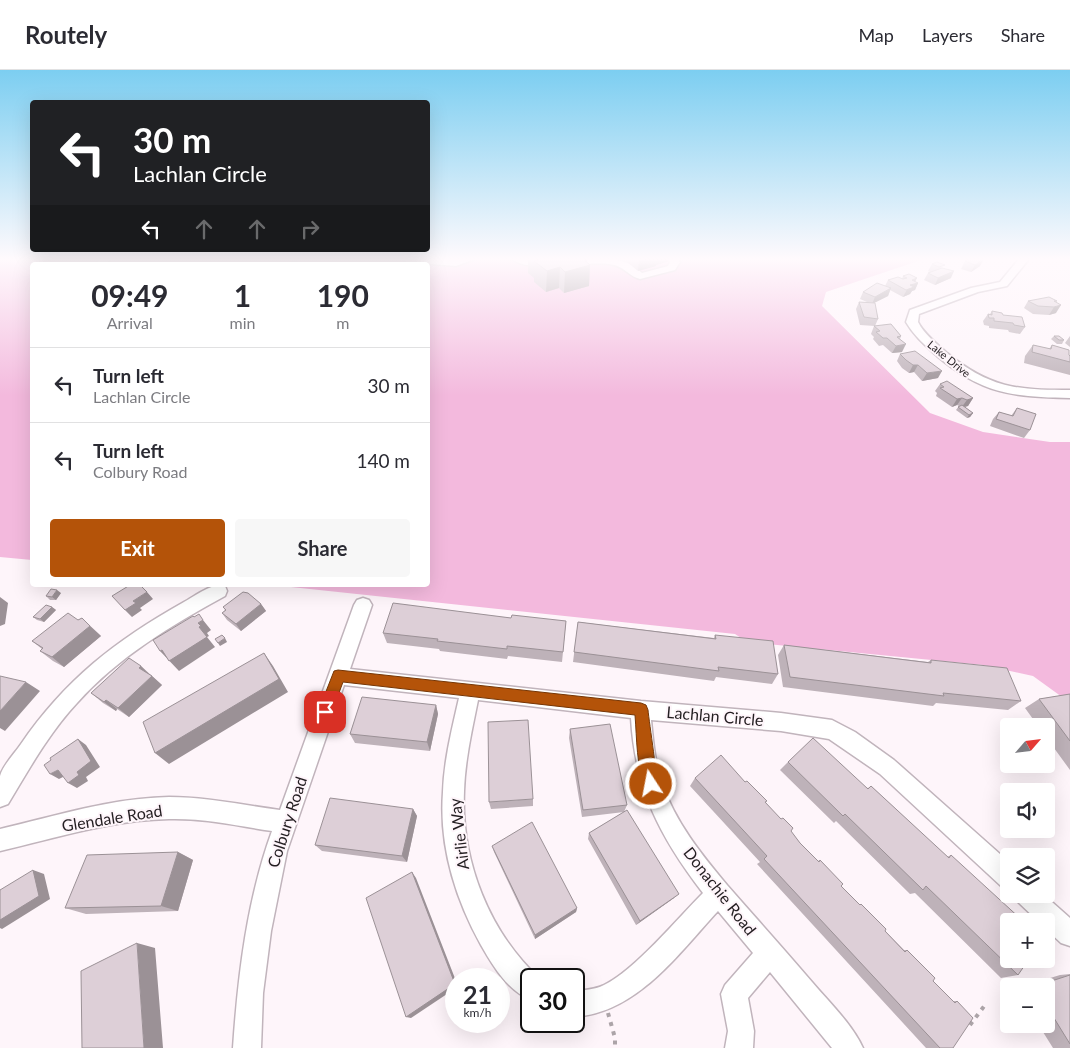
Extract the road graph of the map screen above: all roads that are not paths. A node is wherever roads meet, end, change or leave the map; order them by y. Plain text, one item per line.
1 (934, 305) edge
2 (1070, 394) edge
3 (219, 591) dead end
4 (363, 605) dead end
5 (338, 676) junction
6 (470, 690) junction
7 (641, 710) junction
8 (0, 796) edge
9 (285, 822) junction
10 (0, 840) edge
11 (1000, 870) edge
12 (719, 893) junction
13 (1036, 903) edge
14 (1070, 934) edge
15 (770, 953) junction
16 (520, 980) edge
17 (585, 1003) edge
18 (247, 1048) edge
19 (739, 1048) edge
20 (849, 1048) edge

1 - 2 street, Lake Drive
3 - 8 street
4 - 5 street, Colbury Road
5 - 6 street, Lachlan Circle
5 - 9 street, Colbury Road
6 - 7 street, Lachlan Circle
6 - 16 street, Airlie Way
7 - 11 street, Lachlan Circle
7 - 12 street, Donachie Road
9 - 10 street, Glendale Road
9 - 18 street, Colbury Road
12 - 15 street, Donachie Road
12 - 17 street
13 - 14 street
15 - 19 street
15 - 20 street, Donachie Road

